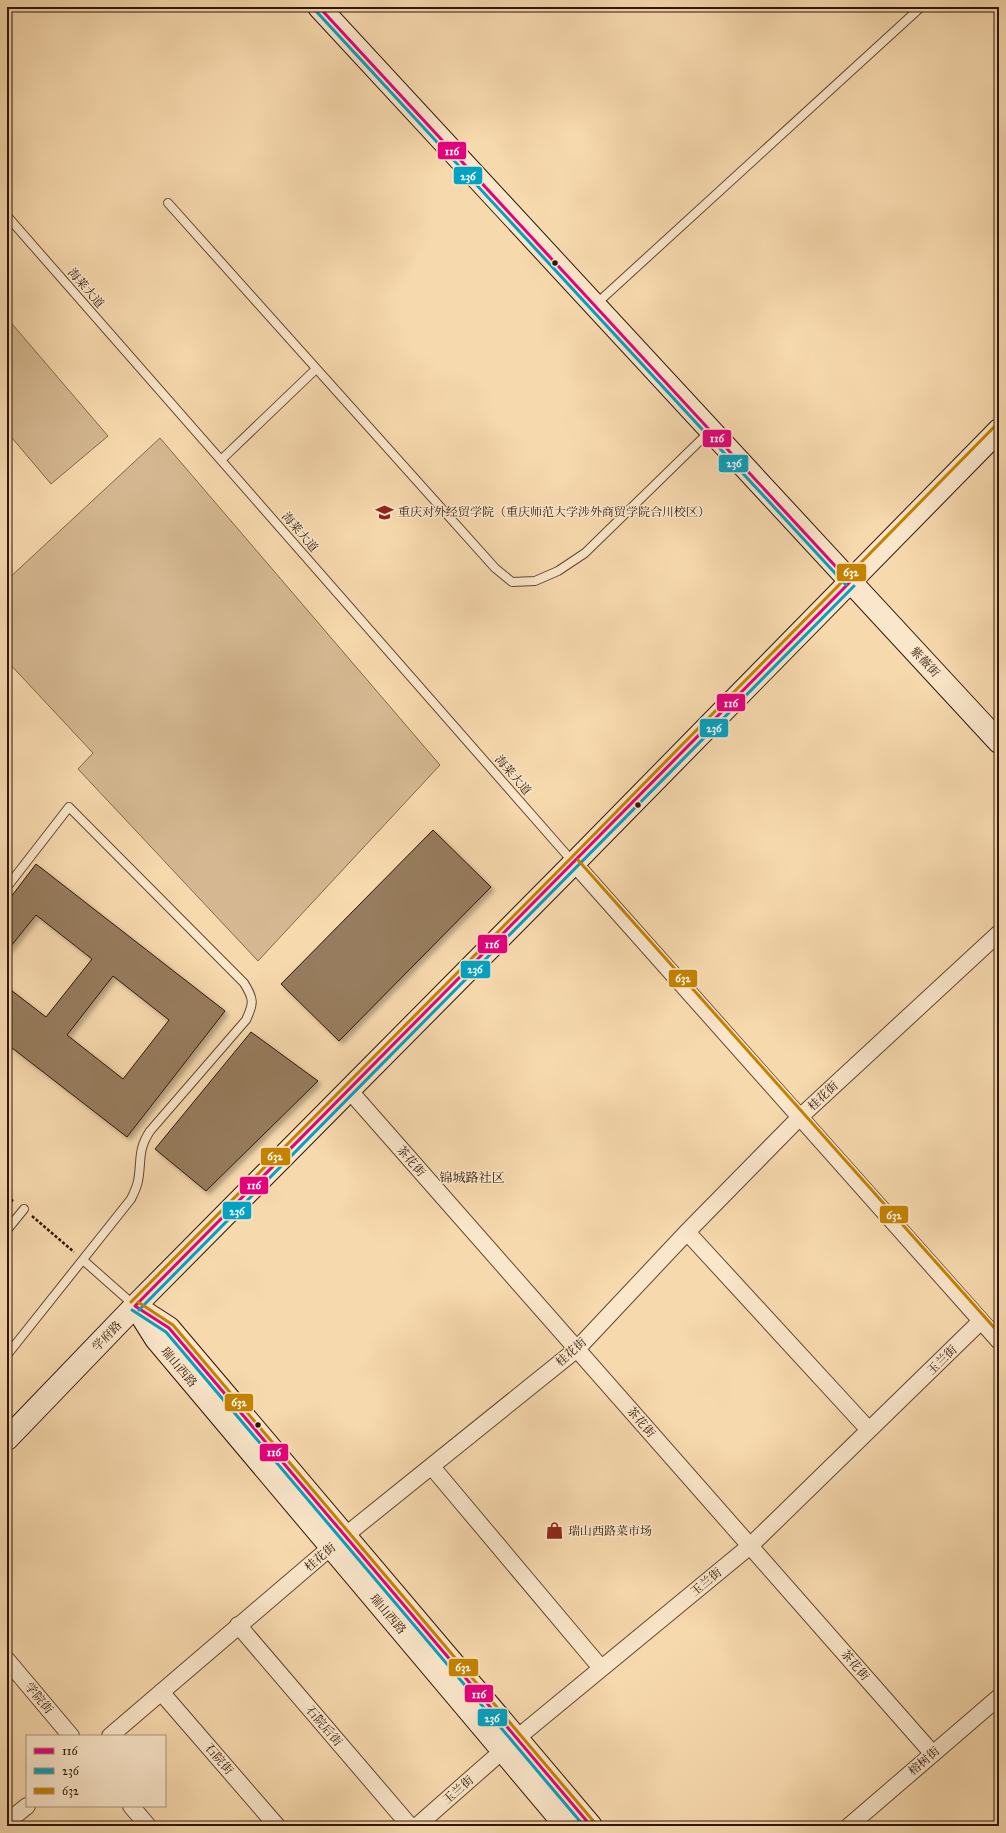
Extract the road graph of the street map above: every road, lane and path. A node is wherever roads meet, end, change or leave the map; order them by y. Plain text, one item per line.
1 (318, 7) edge
2 (921, 7) edge
3 (168, 203) dead end
4 (7, 216) edge
5 (594, 305) junction
6 (316, 369) junction
7 (999, 430) edge
8 (711, 431) junction
9 (221, 460) junction
10 (850, 582) junction
11 (999, 742) edge
12 (574, 863) junction
13 (7, 887) edge
14 (999, 933) edge
15 (349, 1090) junction
16 (800, 1117) junction
17 (24, 1209) joint
18 (7, 1230) edge
19 (687, 1232) junction
20 (83, 1260) junction
21 (135, 1306) junction
22 (981, 1321) junction
23 (999, 1341) edge
24 (577, 1349) junction
25 (7, 1355) edge
26 (869, 1430) junction
27 (7, 1439) edge
28 (432, 1467) junction
29 (338, 1542) junction
30 (750, 1546) junction
31 (238, 1625) junction
32 (7, 1660) edge
33 (601, 1668) junction
34 (161, 1692) junction
35 (999, 1697) edge
36 (70, 1735) edge
37 (111, 1735) edge
38 (510, 1744) junction
39 (933, 1754) junction
40 (26, 1807) edge
41 (132, 1807) edge
42 (7, 1822) edge
43 (148, 1826) edge
44 (277, 1826) edge
45 (410, 1826) edge
46 (417, 1826) edge
47 (566, 1826) edge
48 (591, 1826) edge
49 (849, 1826) edge

1 - 5 main road, 紫薇街
2 - 5 lane
3 - 6 lane
4 - 9 lane, 海莱大道
5 - 8 main road, 紫薇街
6 - 8 lane
6 - 9 lane
7 - 10 main road, 学府路
8 - 10 main road, 紫薇街
9 - 12 lane, 海莱大道
10 - 11 main road, 紫薇街
10 - 12 main road, 学府路
12 - 15 main road, 学府路
12 - 16 street
13 - 20 lane
14 - 16 street, 桂花街
15 - 21 main road, 学府路
15 - 24 street, 茶花街
16 - 19 street, 桂花街
16 - 22 street
17 - 18 lane
17 - 20 path
19 - 24 street, 桂花街
19 - 26 street
20 - 21 lane
20 - 25 lane
21 - 27 main road, 学府路
21 - 29 main road, 瑞山西路
22 - 23 street
22 - 26 street, 玉兰街
24 - 28 street, 桂花街
24 - 30 street, 茶花街
26 - 30 street, 玉兰街
28 - 29 street, 桂花街
28 - 33 street
29 - 31 street, 桂花街
29 - 38 main road, 瑞山西路
30 - 33 street, 玉兰街
30 - 39 street, 茶花街
31 - 34 street, 桂花街
31 - 45 street, 石院后街
32 - 36 street, 学院街
33 - 38 street, 玉兰街
34 - 37 street, 桂花街
34 - 44 street, 石院街
35 - 39 street, 榕树街
38 - 46 street, 玉兰街
38 - 47 main road, 瑞山西路
38 - 48 main road, 瑞山西路
39 - 49 street, 榕树街
40 - 42 street
41 - 43 street

